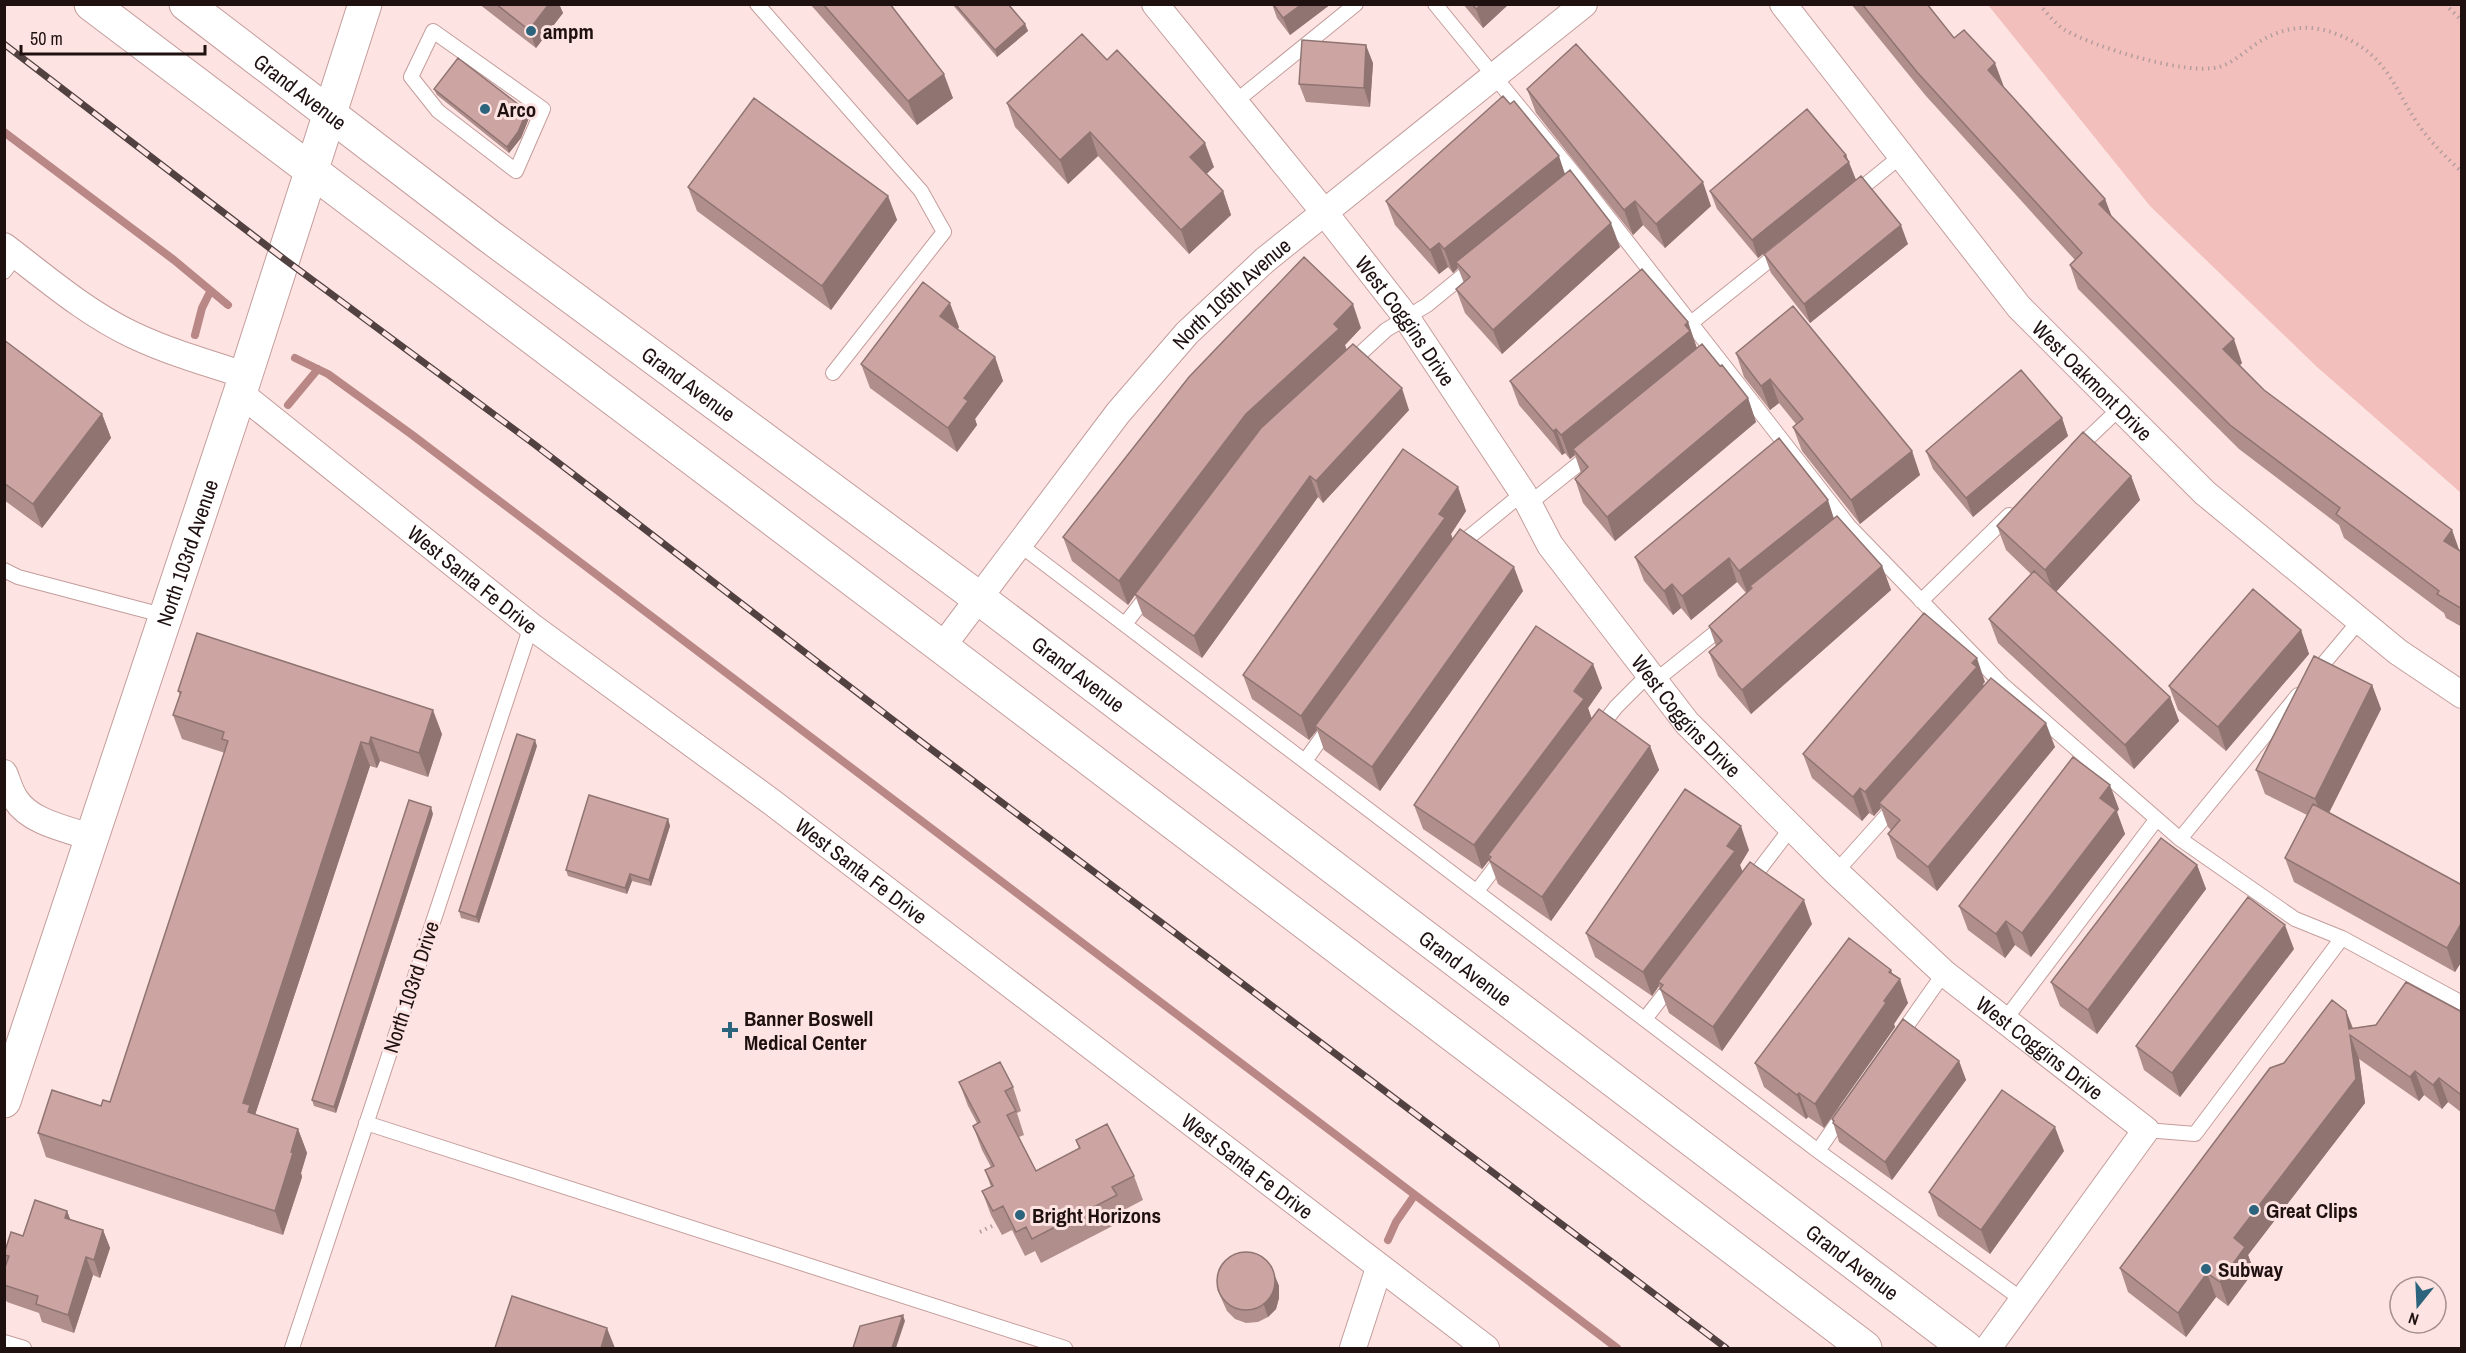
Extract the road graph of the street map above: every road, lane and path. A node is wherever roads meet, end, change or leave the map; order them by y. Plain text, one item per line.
1 (91, 4) edge
2 (186, 4) edge
3 (365, 4) edge
4 (757, 4) edge
5 (1155, 4) edge
6 (1356, 4) edge
7 (1435, 4) edge
8 (1584, 4) edge
9 (1783, 4) edge
10 (2039, 4) edge
11 (2445, 4) edge
12 (2462, 21) edge
13 (1494, 76) junction
14 (1234, 102) junction
15 (330, 116) junction
16 (1901, 156) junction
17 (312, 170) junction
18 (516, 171) joint
19 (2462, 172) edge
20 (1838, 207) edge
21 (1324, 212) junction
22 (1792, 243) edge
23 (1490, 254) edge
24 (9, 258) edge
25 (1406, 317) junction
26 (1691, 322) junction
27 (1342, 371) edge
28 (833, 374) dead end
29 (242, 384) junction
30 (2120, 408) junction
31 (1604, 443) edge
32 (2070, 456) edge
33 (1526, 498) junction
34 (2020, 504) edge
35 (1020, 545) junction
36 (1455, 557) edge
37 (4, 570) edge
38 (1161, 577) edge
39 (980, 599) junction
40 (1921, 601) junction
41 (1738, 615) edge
42 (166, 616) junction
43 (2360, 620) junction
44 (1125, 624) junction
45 (531, 626) junction
46 (942, 647) junction
47 (1652, 677) junction
48 (2462, 695) edge
49 (1339, 714) edge
50 (1588, 744) edge
51 (1305, 761) junction
52 (4, 773) edge
53 (1907, 792) edge
54 (10, 803) edge
55 (2156, 820) junction
56 (1791, 828) junction
57 (93, 838) junction
58 (2180, 839) junction
59 (1512, 845) edge
60 (1836, 872) junction
61 (1477, 891) junction
62 (1742, 892) edge
63 (2342, 938) junction
64 (1944, 973) junction
65 (1680, 974) edge
66 (2462, 1003) edge
67 (1645, 1019) junction
68 (2004, 1021) junction
69 (1891, 1048) edge
70 (4, 1101) edge
71 (1851, 1104) edge
72 (366, 1123) junction
73 (2146, 1130) junction
74 (1818, 1150) junction
75 (996, 1224) edge
76 (980, 1232) dead end
77 (1379, 1268) junction
78 (2024, 1302) junction
79 (4, 1342) edge
80 (24, 1348) edge
81 (292, 1348) edge
82 (1065, 1348) edge
83 (1353, 1348) edge
84 (1486, 1348) edge
85 (1865, 1348) edge
86 (1966, 1348) edge
87 (1988, 1348) edge

1 - 17 main road
2 - 15 main road, Grand Avenue
3 - 15 main road, North 103rd Avenue
4 - 28 lane
5 - 14 street, West Coggins Drive
6 - 14 lane
7 - 13 lane
8 - 13 street, North 105th Avenue
9 - 16 street, West Oakmont Drive
10 - 19 path
11 - 12 path
13 - 21 street, North 105th Avenue
13 - 26 lane
14 - 21 street, West Coggins Drive
15 - 17 main road, North 103rd Avenue
15 - 39 main road, Grand Avenue
16 - 20 lane
16 - 30 street, West Oakmont Drive
17 - 29 main road, North 103rd Avenue
17 - 46 main road
18 - 18 lane
21 - 25 street, West Coggins Drive
21 - 35 street, North 105th Avenue
22 - 26 lane
23 - 25 lane
24 - 29 street, West Santa Fe Drive
25 - 27 lane
25 - 33 street, West Coggins Drive
26 - 40 lane
29 - 42 main road, North 103rd Avenue
29 - 45 street, West Santa Fe Drive
30 - 32 lane
30 - 43 street, West Oakmont Drive
31 - 33 lane
33 - 36 lane
33 - 47 street, West Coggins Drive
34 - 40 lane
35 - 39 street, North 105th Avenue
35 - 44 lane
37 - 42 lane
38 - 44 lane
39 - 46 street, North 105th Avenue
39 - 86 main road, Grand Avenue
40 - 55 lane
41 - 47 lane
42 - 57 main road, North 103rd Avenue
43 - 48 street, West Oakmont Drive
43 - 58 lane
44 - 51 lane
45 - 72 lane, North 103rd Drive
45 - 77 street, West Santa Fe Drive
46 - 85 main road
47 - 50 lane
47 - 56 street, West Coggins Drive
49 - 51 lane
51 - 61 lane
52 - 54 street
53 - 60 lane
54 - 57 street
55 - 58 lane
55 - 68 lane
56 - 60 street, West Coggins Drive
56 - 62 lane
57 - 70 main road, North 103rd Avenue
58 - 63 lane
59 - 61 lane
60 - 64 street, West Coggins Drive
61 - 67 lane
63 - 66 lane
63 - 73 lane
64 - 68 street, West Coggins Drive
64 - 69 lane
65 - 67 lane
67 - 74 lane
68 - 73 street, West Coggins Drive
71 - 74 lane
72 - 81 lane, North 103rd Drive
72 - 82 lane
73 - 78 street
74 - 78 lane
75 - 76 path
77 - 83 street
77 - 84 street, West Santa Fe Drive
78 - 87 street
79 - 80 lane

